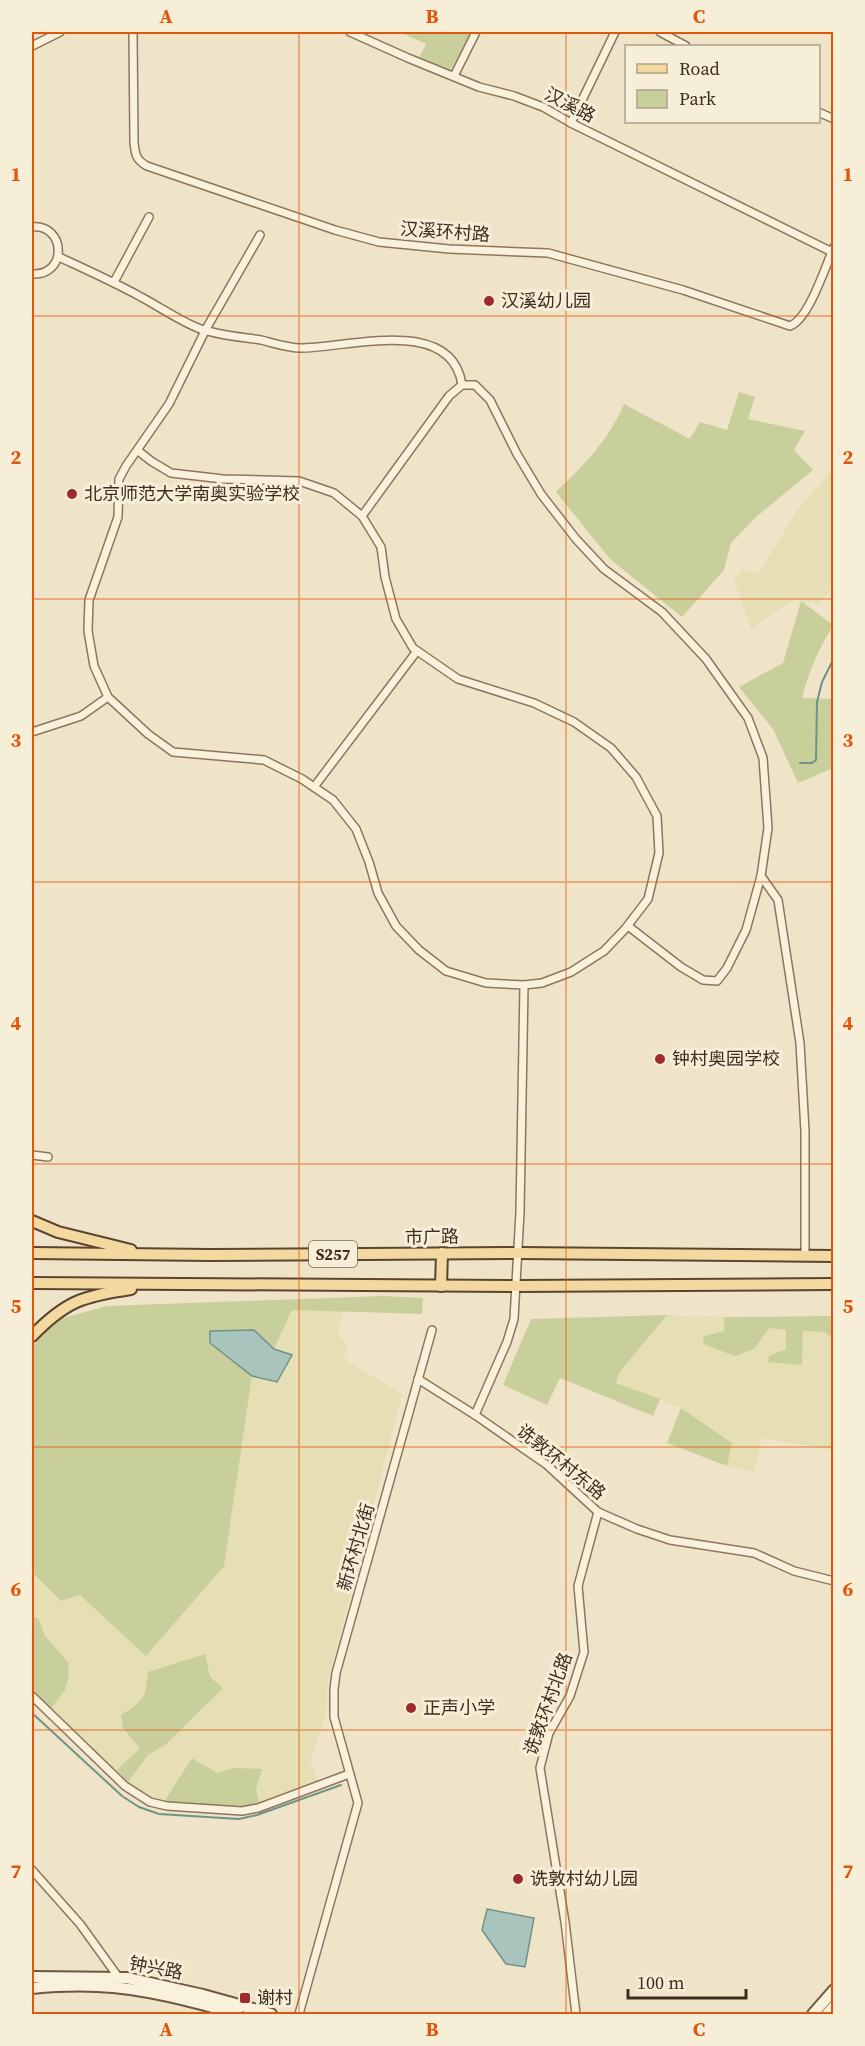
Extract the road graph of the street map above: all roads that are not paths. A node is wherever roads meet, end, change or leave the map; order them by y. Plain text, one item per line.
1 (60, 32) edge
2 (133, 32) edge
3 (350, 32) edge
4 (476, 32) edge
5 (615, 32) edge
6 (660, 32) edge
7 (684, 45) edge
8 (32, 46) edge
9 (454, 76) junction
10 (820, 112) edge
11 (834, 119) edge
12 (571, 123) junction
13 (149, 217) dead end
14 (32, 227) edge
15 (260, 235) dead end
16 (833, 251) edge
17 (59, 257) junction
18 (32, 274) edge
19 (114, 282) junction
20 (206, 330) junction
21 (462, 385) junction
22 (137, 450) junction
23 (362, 516) junction
24 (417, 651) junction
25 (108, 697) junction
26 (32, 732) edge
27 (314, 787) junction
28 (761, 876) junction
29 (628, 926) junction
30 (524, 985) junction
31 (32, 1155) edge
32 (48, 1157) dead end
33 (32, 1221) edge
34 (32, 1253) edge
35 (442, 1253) junction
36 (518, 1253) junction
37 (148, 1255) junction
38 (805, 1256) junction
39 (834, 1256) edge
40 (32, 1282) edge
41 (160, 1284) junction
42 (834, 1284) edge
43 (441, 1286) junction
44 (517, 1286) junction
45 (432, 1330) dead end
46 (32, 1336) edge
47 (418, 1379) junction
48 (475, 1415) junction
49 (598, 1512) junction
50 (834, 1581) edge
51 (32, 1696) edge
52 (349, 1774) junction
53 (32, 1870) edge
54 (32, 1977) edge
55 (119, 1978) junction
56 (32, 1988) edge
57 (834, 1990) edge
58 (834, 2006) edge
59 (238, 2014) edge
60 (271, 2014) edge
61 (299, 2014) edge
62 (576, 2014) edge
63 (813, 2014) edge
64 (827, 2014) edge

1 - 8 street
2 - 16 street, 汉溪环村路
3 - 9 street, 汉溪路
4 - 9 street
5 - 12 street
6 - 7 street
9 - 12 street, 汉溪路
10 - 11 street
12 - 16 street, 汉溪路
13 - 19 street
14 - 17 street
15 - 20 street
17 - 18 street
17 - 19 street
19 - 20 street
20 - 21 street
20 - 22 street
21 - 23 street
21 - 28 street
22 - 23 street
22 - 25 street
23 - 24 street
24 - 27 street
24 - 29 street
25 - 26 street
25 - 27 street
27 - 30 street
28 - 29 street
28 - 38 street
29 - 30 street
30 - 36 street
31 - 32 street
33 - 37 main road
34 - 37 main road, 市广路 / S257
35 - 36 main road, 市广路 / S257
35 - 37 main road, 市广路 / S257
35 - 43 main road
36 - 38 main road, 市广路 / S257
36 - 44 street
38 - 39 main road, 市广路 / S257
40 - 41 main road, S257
41 - 43 main road, S257
41 - 46 main road
42 - 44 main road, S257
43 - 44 main road, S257
44 - 48 street
45 - 47 street, 新环村北街
47 - 48 street, 诜敦环村东路
47 - 52 street, 新环村北街
48 - 49 street, 诜敦环村东路
49 - 50 street, 诜敦环村东路
49 - 62 street, 诜敦环村北路
51 - 52 street
52 - 61 street, 新环村北街
53 - 55 street
54 - 55 main road, 钟兴路
55 - 60 main road, 钟兴路
56 - 59 main road, 钟兴路
57 - 63 main road
58 - 64 main road

